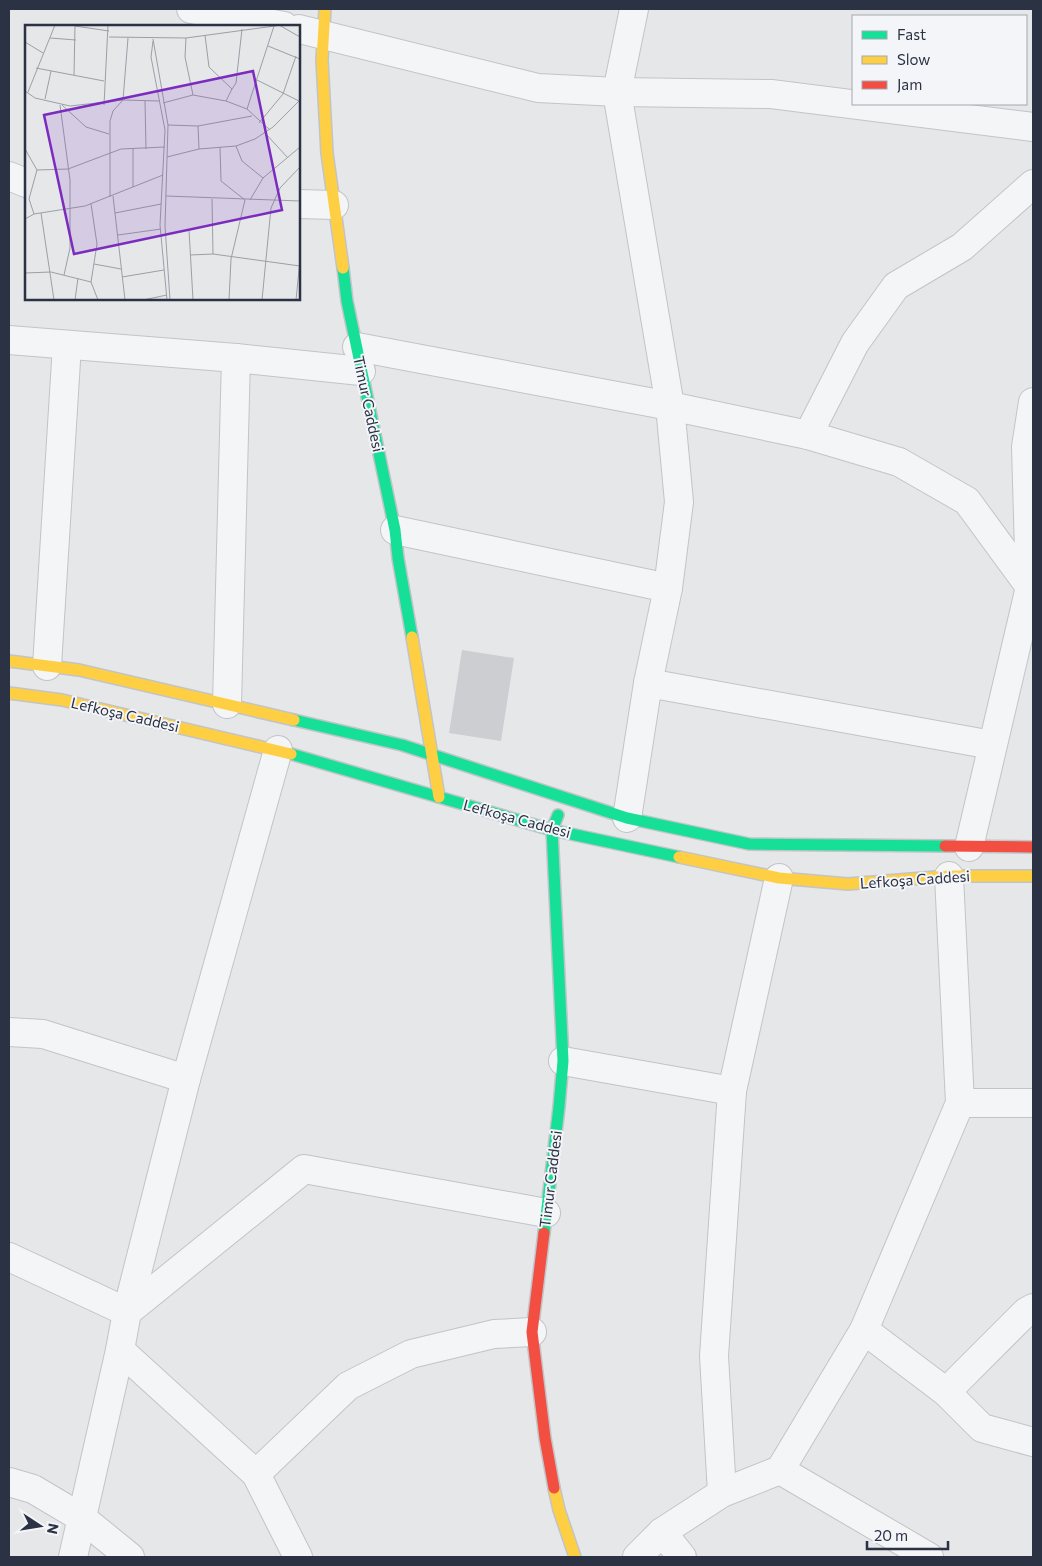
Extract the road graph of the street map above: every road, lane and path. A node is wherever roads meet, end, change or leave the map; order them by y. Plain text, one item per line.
1 (191, 9) edge
2 (634, 9) edge
3 (316, 24) edge
4 (279, 25) edge
5 (617, 92) junction
6 (852, 104) edge
7 (858, 105) edge
8 (1033, 127) edge
9 (9, 176) edge
10 (25, 183) edge
11 (1033, 184) edge
12 (300, 204) edge
13 (334, 205) junction
14 (9, 340) edge
15 (67, 345) junction
16 (236, 358) junction
17 (359, 359) junction
18 (1033, 402) edge
19 (670, 406) junction
20 (808, 435) junction
21 (1029, 448) edge
22 (395, 530) junction
23 (668, 588) junction
24 (1032, 588) edge
25 (9, 661) edge
26 (48, 666) junction
27 (648, 683) junction
28 (9, 693) edge
29 (228, 704) junction
30 (992, 745) junction
31 (278, 750) junction
32 (432, 754) junction
33 (439, 797) junction
34 (564, 797) junction
35 (628, 818) junction
36 (552, 830) junction
37 (969, 847) junction
38 (1033, 847) edge
39 (949, 876) junction
40 (1033, 876) edge
41 (780, 878) junction
42 (9, 1032) edge
43 (563, 1060) junction
44 (186, 1079) junction
45 (732, 1091) junction
46 (960, 1103) junction
47 (1033, 1103) edge
48 (546, 1213) junction
49 (9, 1257) edge
50 (1033, 1308) edge
51 (127, 1312) junction
52 (864, 1330) junction
53 (532, 1332) junction
54 (120, 1350) junction
55 (946, 1392) junction
56 (1033, 1442) edge
57 (780, 1470) junction
58 (256, 1474) junction
59 (9, 1482) edge
60 (722, 1493) junction
61 (82, 1518) junction
62 (662, 1532) junction
63 (73, 1557) edge
64 (130, 1557) edge
65 (298, 1557) edge
66 (575, 1557) edge
67 (637, 1557) edge
68 (682, 1557) edge
69 (929, 1557) edge

1 - 4 street
2 - 5 street
3 - 5 street
3 - 13 street, Timur Caddesi
5 - 6 street
5 - 19 street
7 - 8 street
9 - 10 street
11 - 20 street
12 - 13 street
13 - 17 street, Timur Caddesi
14 - 15 street
15 - 16 street
15 - 26 street
16 - 17 street
16 - 29 street
17 - 19 street
17 - 22 street, Timur Caddesi
18 - 21 street
19 - 20 street
19 - 23 street
20 - 24 street
21 - 24 street
22 - 23 street
22 - 32 street, Timur Caddesi
23 - 27 street
24 - 30 street
25 - 26 street
26 - 29 street
27 - 30 street
27 - 35 street
28 - 31 street, Lefkoşa Caddesi
29 - 32 street
30 - 37 street
31 - 33 street, Lefkoşa Caddesi
31 - 44 street
32 - 33 street, Timur Caddesi
32 - 34 street
33 - 36 street, Lefkoşa Caddesi
34 - 35 street
34 - 36 street, Timur Caddesi
35 - 37 street
36 - 41 street, Lefkoşa Caddesi
36 - 43 street, Timur Caddesi
37 - 38 street
39 - 40 street, Lefkoşa Caddesi
39 - 41 street, Lefkoşa Caddesi
39 - 46 street
41 - 45 street
42 - 44 street
43 - 45 street
43 - 48 street, Timur Caddesi
44 - 51 street
45 - 60 street
46 - 47 street
46 - 52 street
48 - 51 street
48 - 53 street, Timur Caddesi
49 - 51 street
50 - 55 street
51 - 54 street
52 - 55 street
52 - 57 street
53 - 58 street
53 - 66 street, Timur Caddesi
54 - 58 street
54 - 61 street
55 - 56 street
57 - 60 street
57 - 69 street
58 - 65 street
59 - 61 street
60 - 62 street
61 - 63 street
61 - 64 street
62 - 67 street
62 - 68 street

